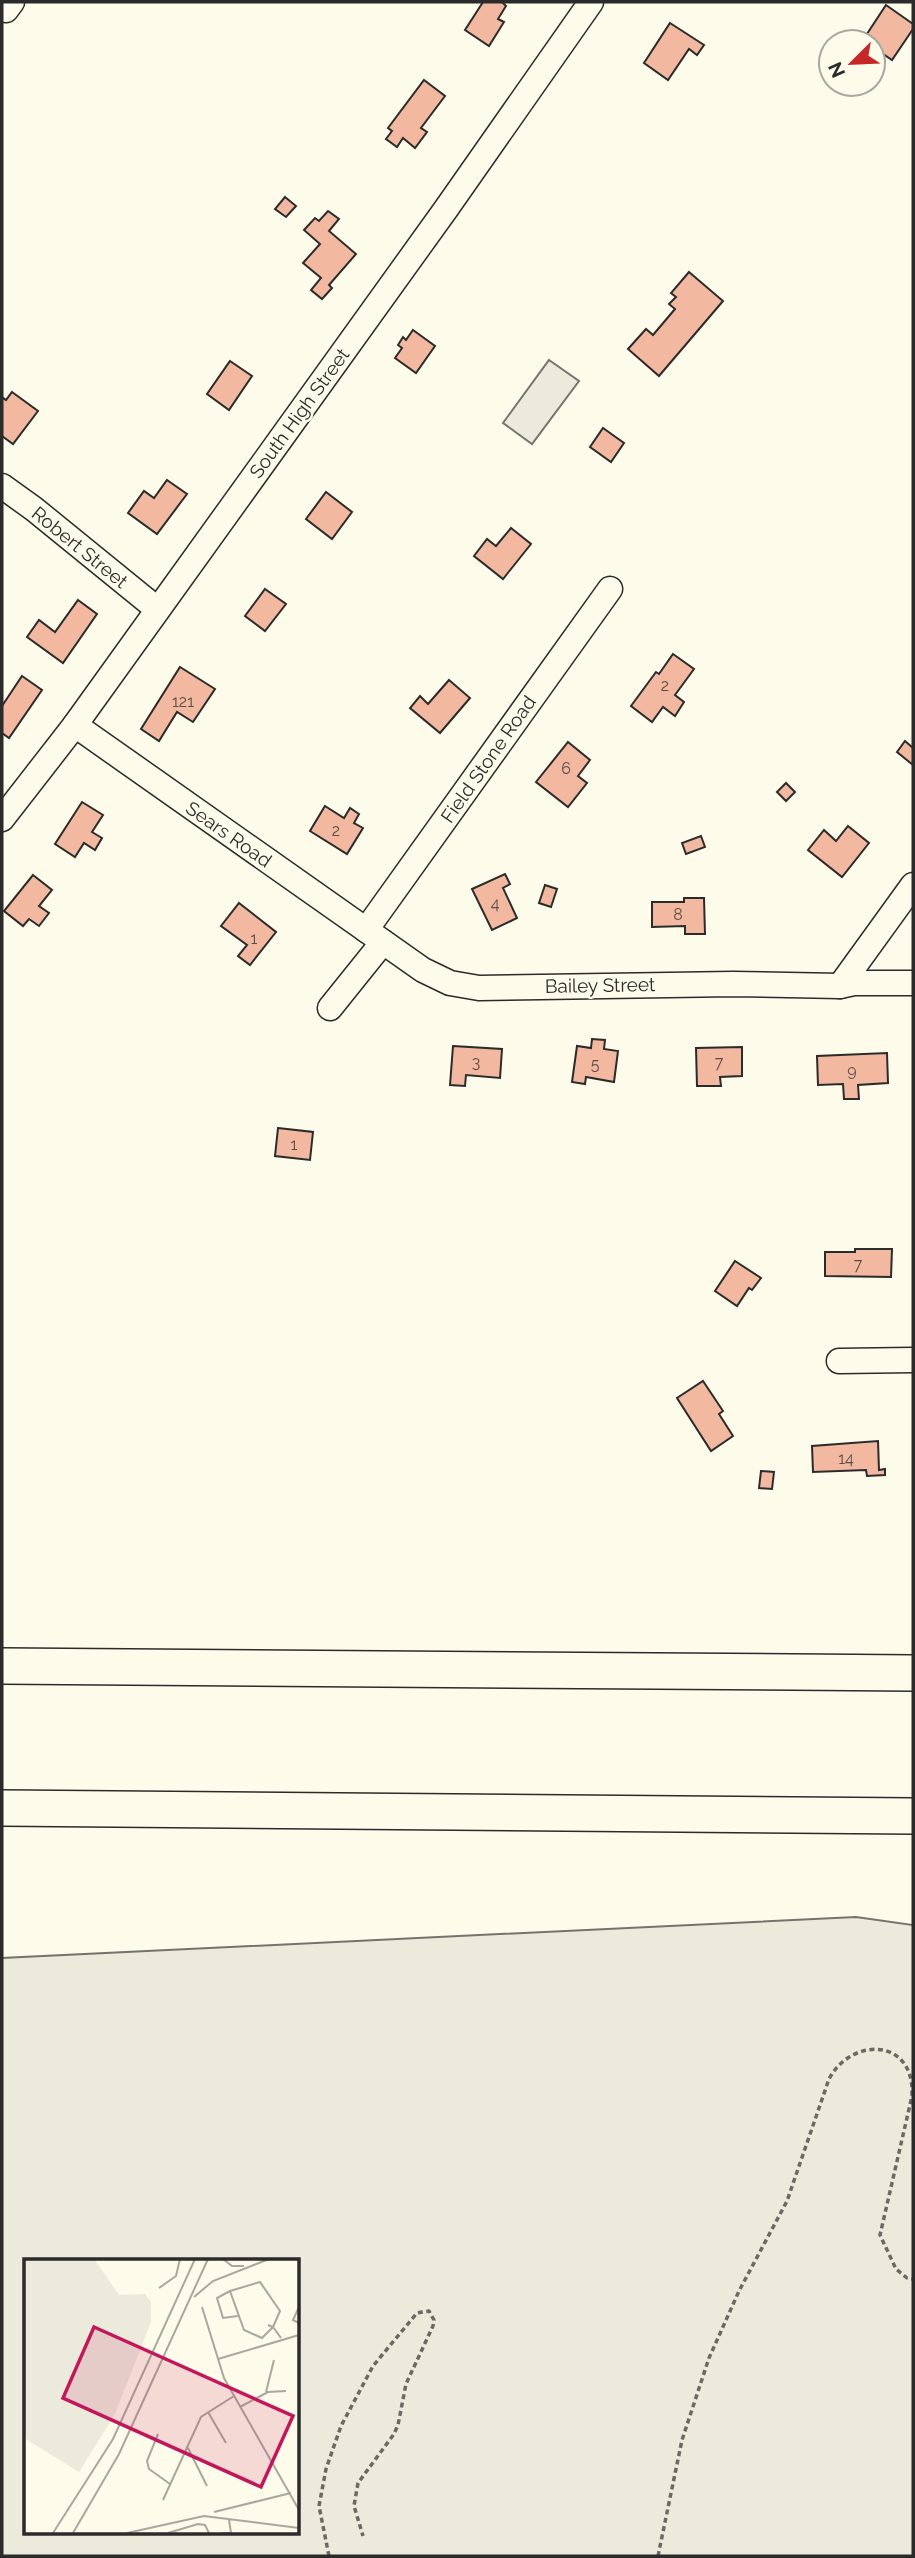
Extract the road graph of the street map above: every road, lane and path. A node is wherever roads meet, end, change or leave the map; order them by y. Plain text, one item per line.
1 (12, 2) edge
2 (591, 2) edge
3 (2, 6) edge
4 (2, 486) edge
5 (610, 589) dead end
6 (157, 609) junction
7 (75, 725) junction
8 (2, 819) edge
9 (913, 885) edge
10 (375, 936) junction
11 (913, 983) edge
12 (840, 986) junction
13 (330, 1007) dead end
14 (913, 1360) edge
15 (839, 1361) dead end
16 (2, 1667) edge
17 (913, 1673) edge
18 (2, 1808) edge
19 (913, 1816) edge
20 (913, 2279) edge
21 (363, 2536) dead end
22 (329, 2556) edge
23 (657, 2556) edge

1 - 3 street
2 - 6 street, South High Street
4 - 6 street, Robert Street
5 - 10 street, Field Stone Road
6 - 7 street, South High Street
7 - 8 street, South High Street
7 - 10 street, Sears Road
9 - 12 street
10 - 12 street, Bailey Street
10 - 13 street
11 - 12 street, Bailey Street
14 - 15 street
16 - 17 highway
18 - 19 highway
20 - 23 path
21 - 22 path

